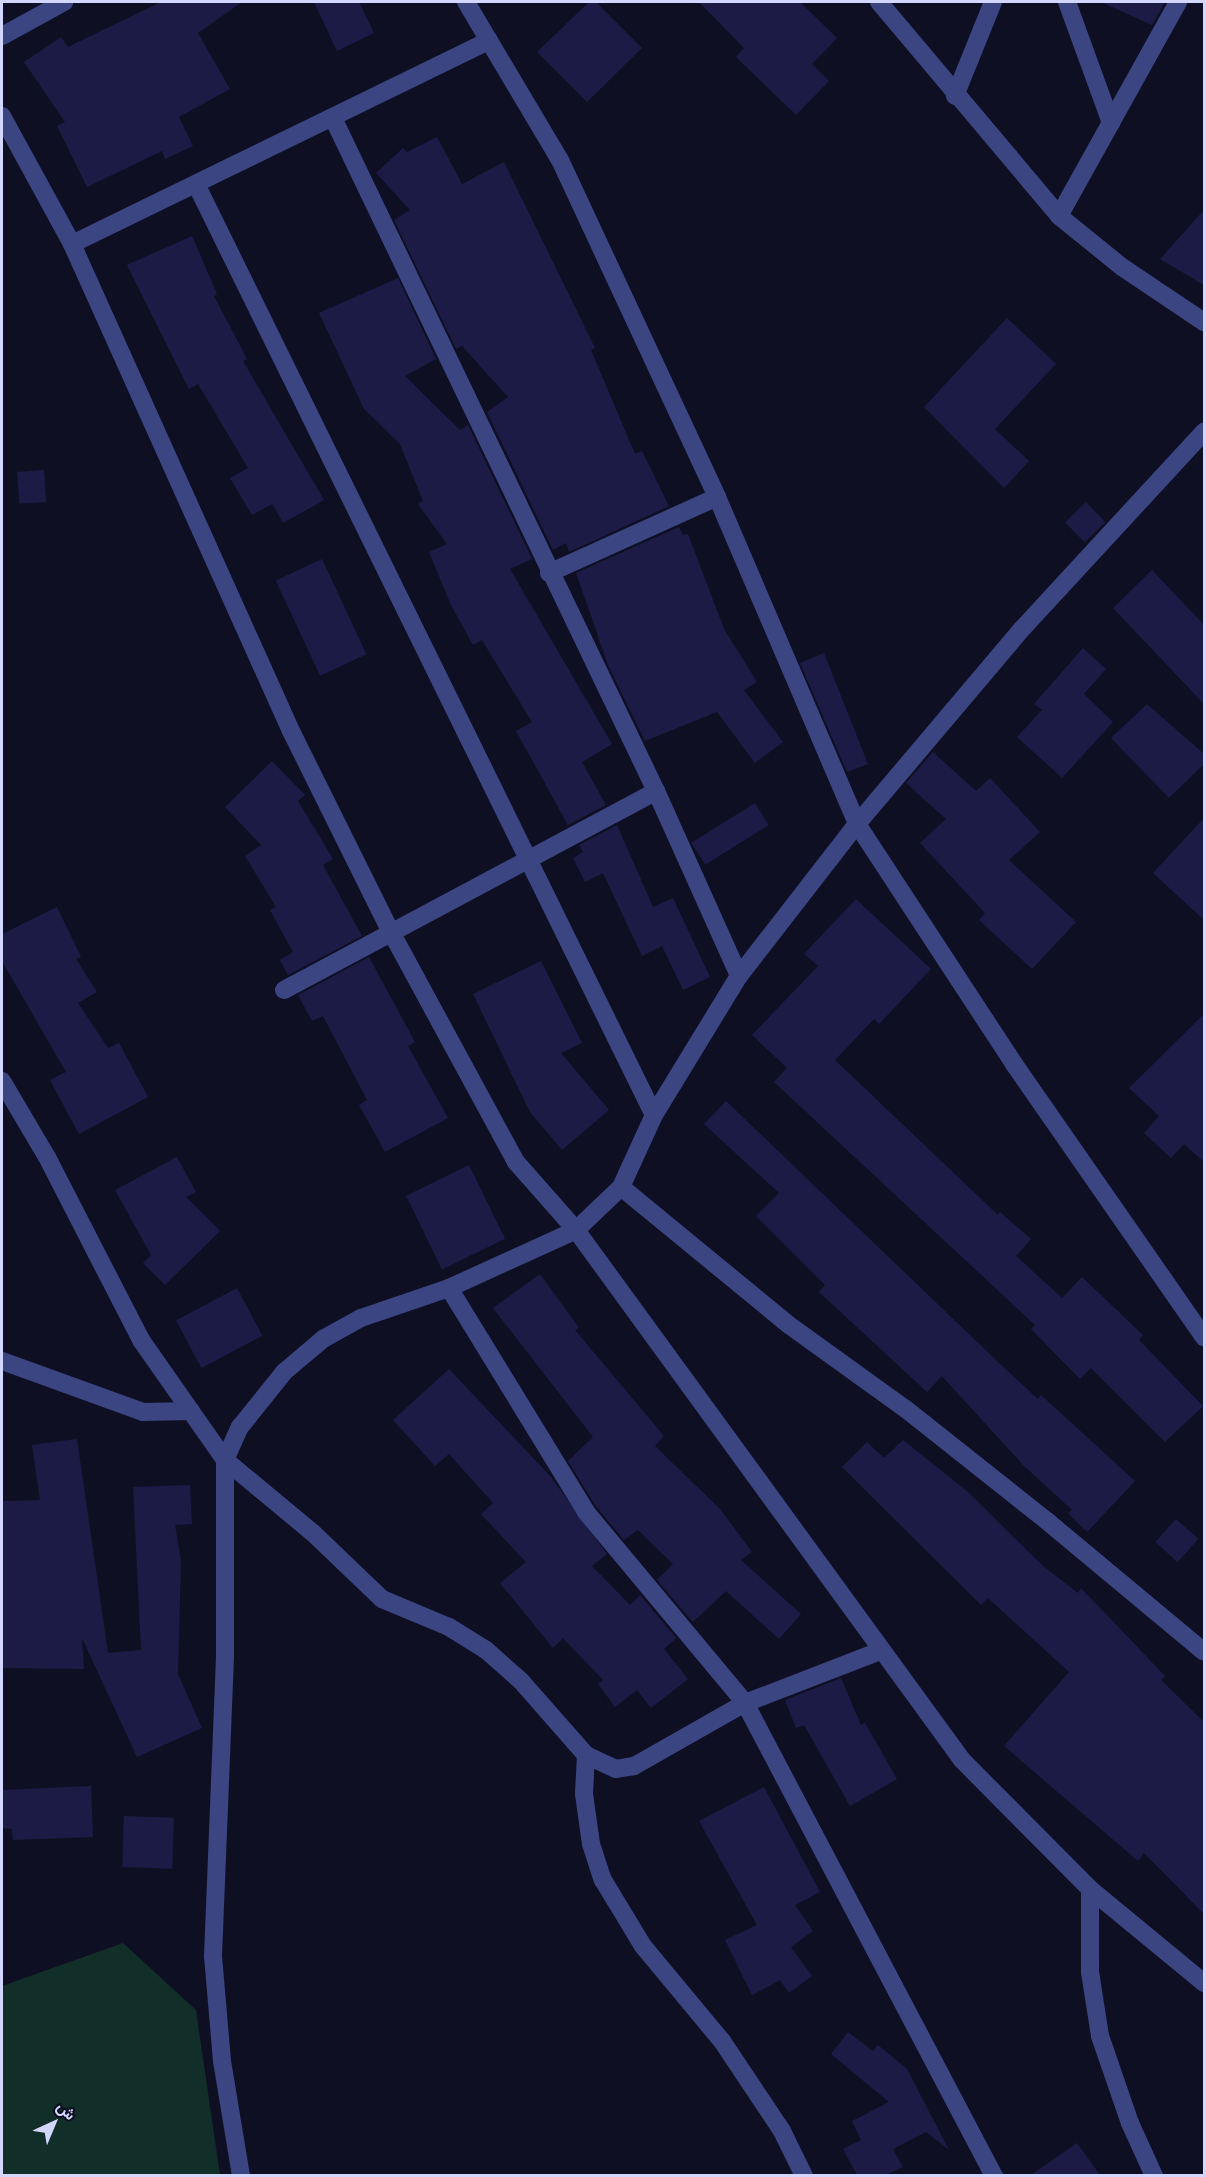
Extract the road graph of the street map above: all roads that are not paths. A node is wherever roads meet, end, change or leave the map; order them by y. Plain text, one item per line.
1 (64, 2) edge
2 (466, 2) edge
3 (879, 2) edge
4 (993, 2) edge
5 (1067, 2) edge
6 (1178, 2) edge
7 (2, 36) edge
8 (489, 41) junction
9 (955, 96) junction
10 (2, 116) edge
11 (333, 118) junction
12 (1111, 123) junction
13 (197, 186) junction
14 (1059, 216) junction
15 (72, 243) junction
16 (1204, 322) edge
17 (1204, 432) edge
18 (717, 497) junction
19 (549, 573) junction
20 (656, 791) junction
21 (857, 824) junction
22 (526, 861) junction
23 (390, 930) junction
24 (739, 976) junction
25 (284, 990) dead end
26 (2, 1081) edge
27 (654, 1115) junction
28 (621, 1187) junction
29 (576, 1230) junction
30 (449, 1288) junction
31 (1204, 1337) edge
32 (2, 1361) edge
33 (190, 1411) junction
34 (225, 1460) junction
35 (880, 1651) junction
36 (1204, 1652) edge
37 (745, 1703) junction
38 (586, 1755) junction
39 (1090, 1889) junction
40 (1204, 1983) edge
41 (240, 2175) edge
42 (804, 2175) edge
43 (994, 2175) edge
44 (1154, 2175) edge

1 - 7 street
2 - 8 street
3 - 9 street
4 - 9 street
5 - 12 street
6 - 12 street
8 - 11 street
8 - 18 street
9 - 14 street
10 - 15 street
11 - 13 street
11 - 19 street
12 - 14 street
13 - 15 street
13 - 22 street
14 - 16 street
15 - 23 street
17 - 21 street
18 - 19 street
18 - 21 street
19 - 20 street
20 - 22 street
20 - 24 street
21 - 24 street
21 - 31 street
22 - 23 street
22 - 27 street
23 - 25 street
23 - 29 street
24 - 27 street
26 - 33 street
27 - 28 street
28 - 29 street
28 - 36 street
29 - 30 street
29 - 35 street
30 - 34 street
30 - 37 street
32 - 33 street
33 - 34 street
34 - 38 street
34 - 41 street
35 - 37 street
35 - 39 street
37 - 38 street
37 - 43 street
38 - 42 street
39 - 40 street
39 - 44 street

